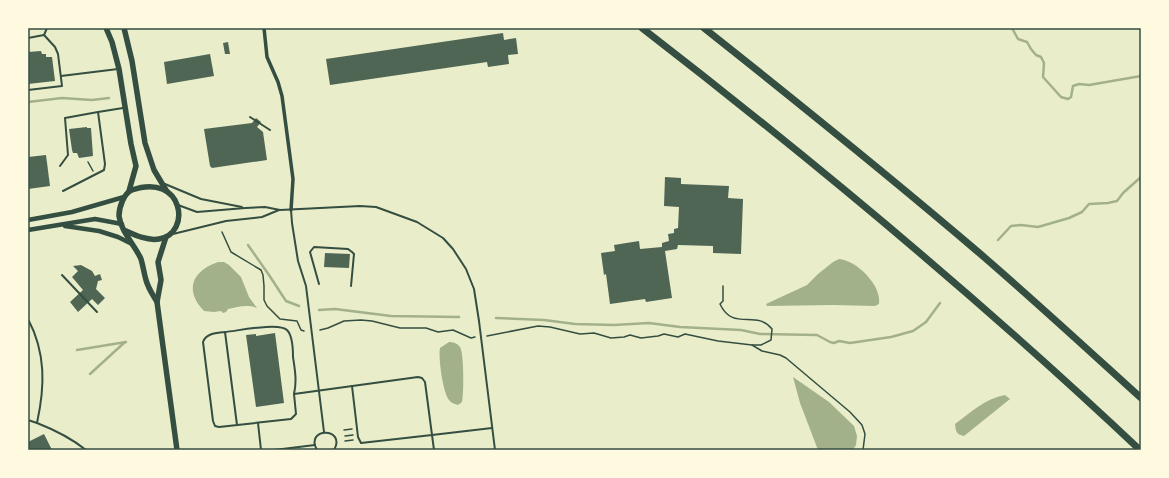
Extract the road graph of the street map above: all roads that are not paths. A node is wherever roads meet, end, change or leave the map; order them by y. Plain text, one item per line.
1 (47, 28) edge
2 (106, 28) edge
3 (124, 28) edge
4 (264, 28) edge
5 (636, 28) edge
6 (642, 28) edge
7 (704, 28) edge
8 (44, 35) junction
9 (28, 38) edge
10 (119, 69) junction
11 (61, 76) junction
12 (710, 80) junction
13 (28, 90) edge
14 (125, 108) junction
15 (98, 112) junction
16 (250, 117) dead end
17 (270, 130) dead end
18 (60, 166) dead end
19 (159, 179) junction
20 (166, 190) junction
21 (63, 191) dead end
22 (129, 191) junction
23 (124, 197) junction
24 (177, 205) junction
25 (245, 208) junction
26 (280, 210) junction
27 (291, 210) junction
28 (28, 220) edge
29 (61, 226) junction
30 (123, 227) junction
31 (28, 230) edge
32 (168, 235) junction
33 (132, 244) junction
34 (62, 276) dead end
35 (319, 284) dead end
36 (351, 286) dead end
37 (157, 302) junction
38 (97, 312) dead end
39 (28, 319) edge
40 (225, 332) junction
41 (352, 386) junction
42 (319, 391) junction
43 (294, 394) junction
44 (1141, 398) edge
45 (28, 420) edge
46 (37, 423) junction
47 (258, 423) junction
48 (237, 425) junction
49 (492, 428) junction
50 (324, 432) junction
51 (432, 435) junction
52 (315, 445) junction
53 (86, 450) edge
54 (177, 450) edge
55 (261, 450) edge
56 (274, 450) edge
57 (317, 450) edge
58 (334, 450) edge
59 (434, 450) edge
60 (495, 450) edge
61 (1140, 450) edge

1 - 8 lane
2 - 10 main road
3 - 19 main road
4 - 27 street
5 - 12 highway
6 - 12 highway
7 - 44 highway
8 - 9 lane
8 - 11 lane
10 - 11 lane
10 - 14 main road
11 - 13 lane
12 - 61 highway
14 - 15 lane
14 - 22 main road
15 - 18 lane
15 - 21 lane
16 - 17 lane
19 - 20 main road
19 - 25 lane
20 - 22 main road
20 - 24 main road
22 - 23 main road
23 - 28 street
23 - 30 main road
24 - 25 lane
24 - 32 main road
25 - 26 lane
26 - 27 lane
26 - 32 lane
27 - 42 lane
27 - 49 lane
29 - 30 street
29 - 31 street
29 - 33 street
30 - 32 main road
30 - 33 main road
32 - 37 main road
33 - 37 main road
34 - 38 lane
35 - 36 lane
37 - 54 main road
39 - 46 lane
40 - 43 lane
40 - 48 lane
40 - 48 lane
41 - 42 lane
41 - 51 lane
41 - 51 lane
42 - 43 lane
42 - 50 lane
43 - 47 lane
45 - 46 lane
46 - 53 lane
47 - 48 lane
47 - 55 lane
49 - 51 lane
49 - 60 lane
50 - 52 lane
50 - 58 lane
51 - 59 lane
52 - 56 lane
52 - 57 lane

